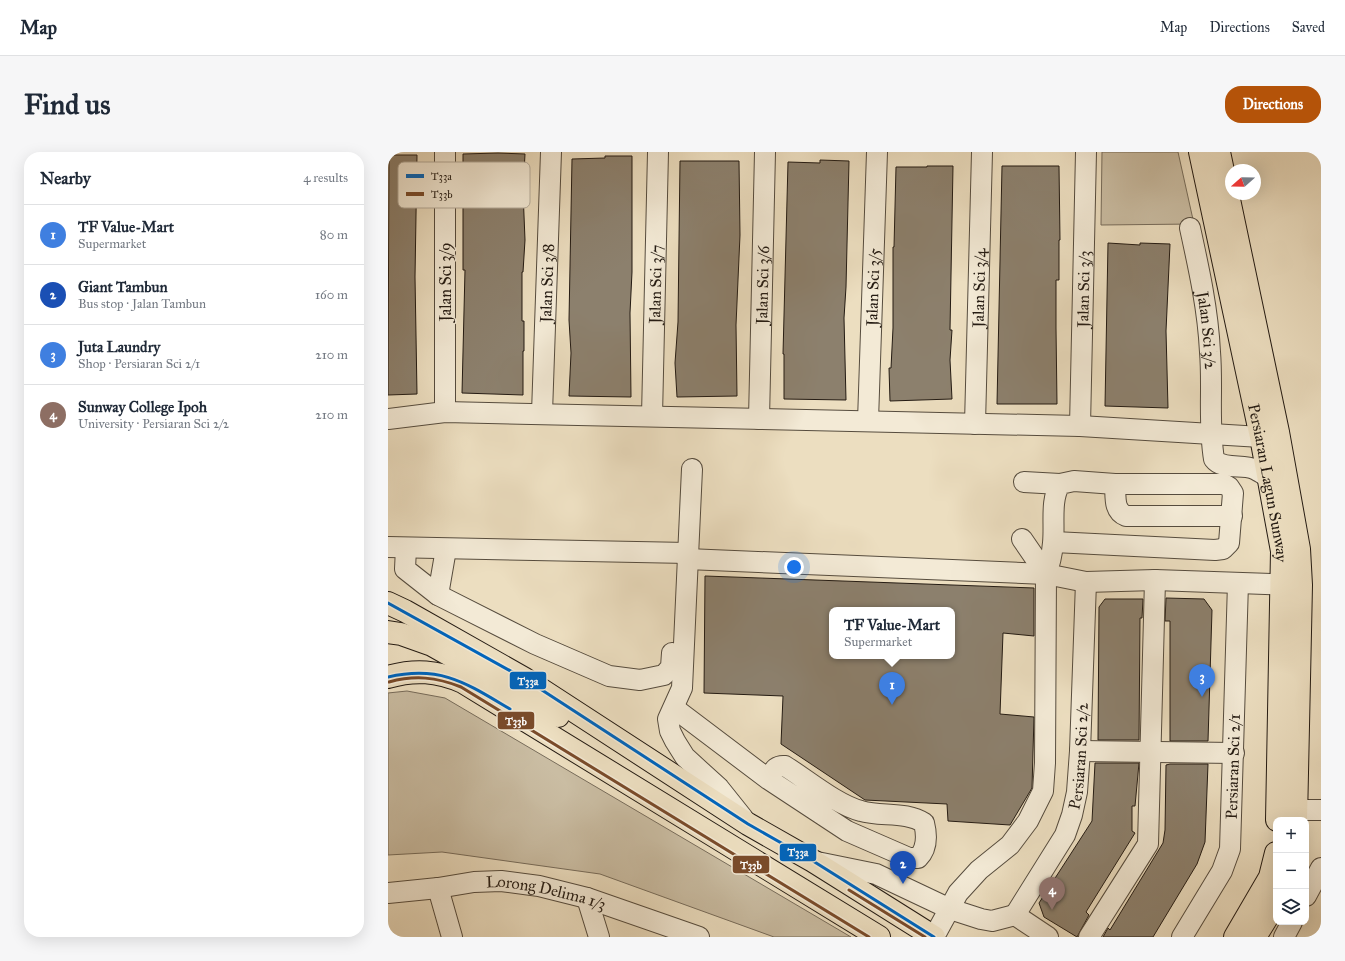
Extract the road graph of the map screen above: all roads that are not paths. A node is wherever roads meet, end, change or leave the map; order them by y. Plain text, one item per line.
1 (552, 152) edge
2 (658, 152) edge
3 (765, 152) edge
4 (876, 152) edge
5 (982, 152) edge
6 (1086, 152) edge
7 (1200, 152) edge
8 (1219, 152) edge
9 (445, 208) edge
10 (1190, 228) dead end
11 (445, 412) junction
12 (542, 413) junction
13 (652, 416) junction
14 (388, 419) edge
15 (759, 419) junction
16 (868, 421) junction
17 (975, 424) junction
18 (1080, 426) junction
19 (1210, 434) junction
20 (1269, 434) junction
21 (692, 469) dead end
22 (1268, 477) junction
23 (1024, 482) dead end
24 (1060, 484) junction
25 (1116, 484) junction
26 (1232, 516) junction
27 (1022, 539) dead end
28 (1054, 542) junction
29 (397, 548) edge
30 (446, 549) junction
31 (688, 556) junction
32 (1046, 574) junction
33 (1155, 580) junction
34 (1086, 582) junction
35 (1238, 583) junction
36 (1291, 585) junction
37 (438, 596) junction
38 (388, 603) edge
39 (388, 632) edge
40 (672, 653) dead end
41 (388, 666) edge
42 (410, 672) junction
43 (388, 677) edge
44 (674, 708) junction
45 (1080, 751) junction
46 (1152, 753) junction
47 (1234, 753) junction
48 (651, 760) junction
49 (768, 779) junction
50 (1321, 810) edge
51 (1286, 815) edge
52 (748, 824) junction
53 (813, 861) junction
54 (1309, 862) edge
55 (1273, 865) edge
56 (1321, 866) edge
57 (438, 888) junction
58 (1309, 890) edge
59 (388, 893) edge
60 (587, 898) junction
61 (1273, 908) edge
62 (950, 909) junction
63 (1015, 915) junction
64 (1290, 925) edge
65 (452, 937) edge
66 (598, 937) edge
67 (699, 937) edge
68 (879, 937) edge
69 (934, 937) edge
70 (1048, 937) edge
71 (1089, 937) edge
72 (1182, 937) edge
73 (1235, 937) edge
74 (1255, 937) edge
75 (1284, 937) edge

1 - 12 street, Jalan Sci 3/8
2 - 13 street, Jalan Sci 3/7
3 - 15 street, Jalan Sci 3/6
4 - 16 street, Jalan Sci 3/5
5 - 17 street, Jalan Sci 3/4
6 - 18 street, Jalan Sci 3/3
7 - 20 main road, Persiaran Lagun Sunway
8 - 20 main road, Persiaran Lagun Sunway
9 - 11 street, Jalan Sci 3/9
10 - 19 street, Jalan Sci 3/2
11 - 12 street
11 - 14 street
12 - 13 street
13 - 15 street
15 - 16 street
16 - 17 street
17 - 18 street
18 - 19 street
19 - 20 street
19 - 22 street, Jalan Sci 3/2
20 - 22 main road, Persiaran Lagun Sunway
20 - 36 main road, Persiaran Lagun Sunway
21 - 31 street
22 - 36 main road, Persiaran Lagun Sunway
23 - 24 street
24 - 25 street
24 - 28 street
25 - 26 street
25 - 26 street
26 - 28 street
27 - 32 street
28 - 32 street
29 - 30 street
29 - 37 street
30 - 31 street
30 - 37 street
31 - 32 street
31 - 44 street
32 - 34 street
32 - 62 street
33 - 34 street
33 - 35 street
33 - 46 street
34 - 45 street, Persiaran Sci 2/2
35 - 36 street
35 - 47 street, Persiaran Sci 2/1
36 - 51 main road, Persiaran Lagun Sunway
37 - 40 street
38 - 48 main road
39 - 48 main road
41 - 42 main road
42 - 43 main road
42 - 68 main road
44 - 49 street
44 - 52 street
45 - 46 street
45 - 63 street, Persiaran Sci 2/2
46 - 47 street
46 - 71 street
47 - 72 street, Persiaran Sci 2/1
48 - 52 main road
49 - 49 street
50 - 51 street
52 - 53 main road
53 - 62 street
53 - 69 main road
54 - 56 street
55 - 73 main road
56 - 58 street
57 - 59 street, Lorong Delima 1/3
57 - 60 street, Lorong Delima 1/3
57 - 65 street
60 - 66 street
60 - 67 street, Lorong Delima 1/3
61 - 74 main road
62 - 63 street
62 - 69 street
63 - 70 street
64 - 75 street

